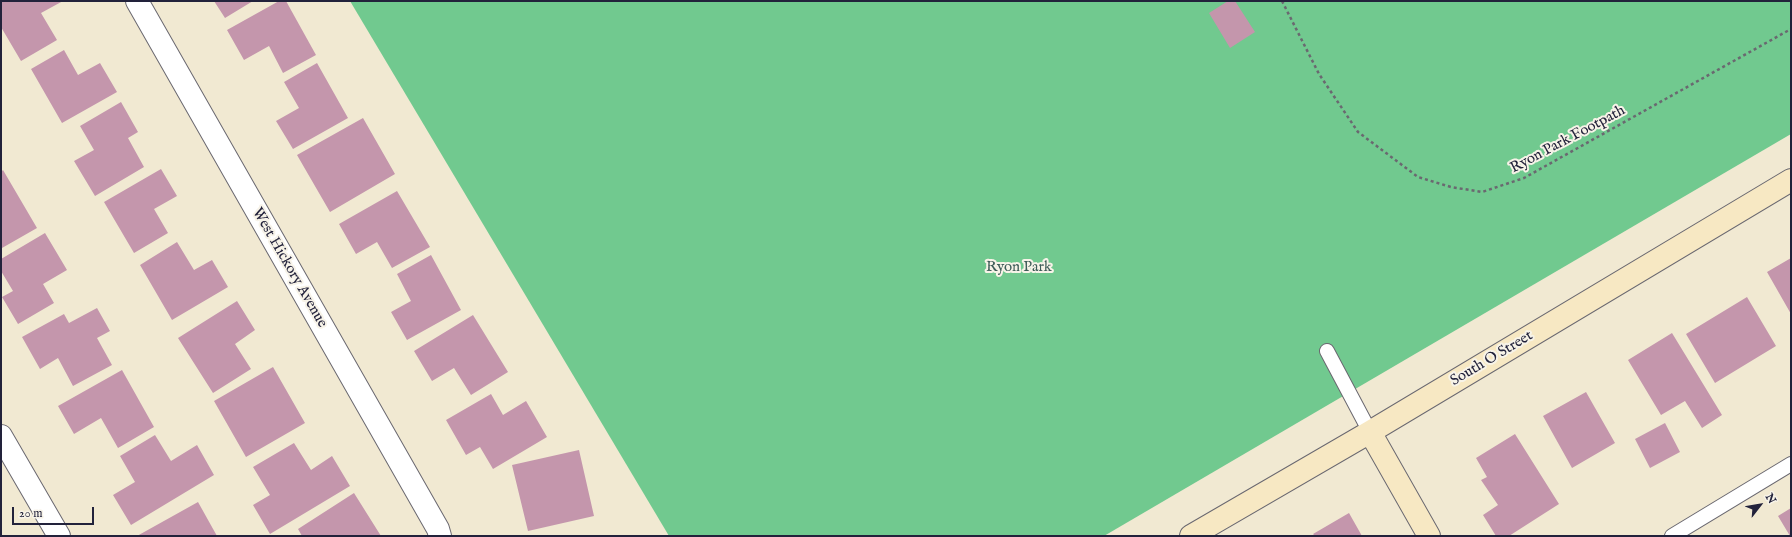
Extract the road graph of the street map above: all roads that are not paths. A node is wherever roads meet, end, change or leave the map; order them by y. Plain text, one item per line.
1 (137, 1) edge
2 (1791, 180) edge
3 (1327, 351) dead end
4 (1370, 432) junction
5 (1, 436) edge
6 (1791, 464) edge
7 (59, 536) edge
8 (440, 536) edge
9 (1191, 536) edge
10 (1429, 536) edge
11 (1672, 536) edge

1 - 8 street, West Hickory Avenue
2 - 4 street, South O Street
3 - 4 lane
4 - 9 street, South O Street
4 - 10 street
5 - 7 street
6 - 11 lane

